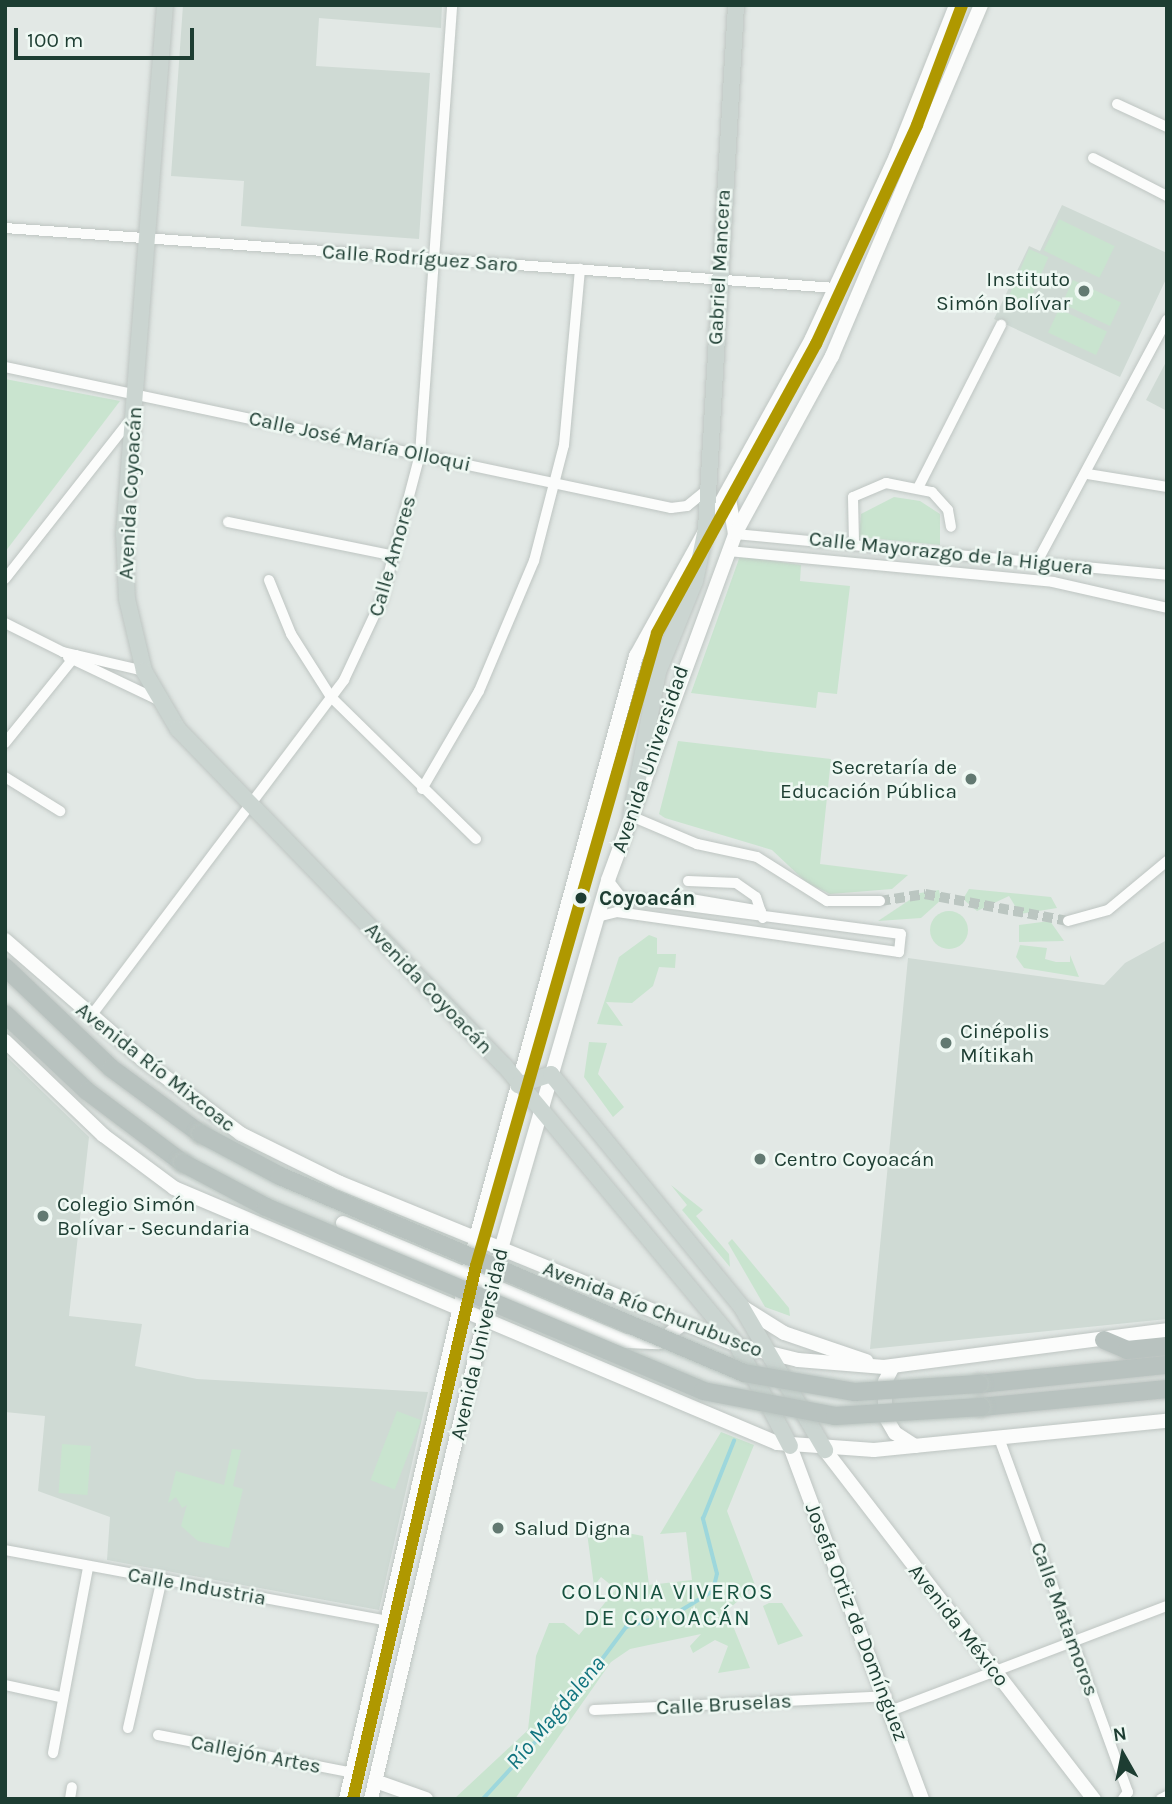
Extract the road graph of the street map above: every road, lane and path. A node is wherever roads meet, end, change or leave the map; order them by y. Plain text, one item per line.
1 (165, 5) edge
2 (452, 5) edge
3 (736, 5) edge
4 (956, 5) edge
5 (981, 5) edge
6 (1117, 104) dead end
7 (1167, 127) edge
8 (1093, 158) dead end
9 (1167, 196) edge
10 (5, 228) edge
11 (146, 238) junction
12 (435, 259) junction
13 (580, 269) junction
14 (718, 279) junction
15 (835, 288) junction
16 (1167, 320) edge
17 (1001, 325) dead end
18 (5, 367) edge
19 (135, 394) junction
20 (133, 416) junction
21 (421, 454) junction
22 (1088, 474) junction
23 (558, 482) junction
24 (919, 485) junction
25 (1167, 487) edge
26 (708, 489) junction
27 (728, 493) junction
28 (228, 522) dead end
29 (951, 527) dead end
30 (706, 529) junction
31 (735, 534) junction
32 (854, 542) junction
33 (728, 551) junction
34 (395, 556) junction
35 (1037, 562) junction
36 (1167, 575) edge
37 (5, 579) edge
38 (269, 580) dead end
39 (1167, 608) edge
40 (5, 623) edge
41 (74, 658) junction
42 (144, 671) junction
43 (331, 697) junction
44 (158, 700) junction
45 (5, 743) edge
46 (5, 776) edge
47 (422, 789) junction
48 (250, 803) junction
49 (60, 811) dead end
50 (631, 816) junction
51 (476, 839) dead end
52 (1167, 861) edge
53 (608, 880) junction
54 (688, 881) dead end
55 (880, 901) tunnel mouth
56 (686, 904) junction
57 (762, 914) junction
58 (597, 917) junction
59 (685, 921) junction
60 (1068, 921) tunnel mouth
61 (5, 940) edge
62 (5, 967) edge
63 (5, 1014) edge
64 (91, 1016) junction
65 (5, 1041) edge
66 (551, 1074) junction
67 (518, 1085) junction
68 (540, 1110) junction
69 (340, 1183) junction
70 (343, 1223) junction
71 (476, 1238) junction
72 (304, 1248) junction
73 (501, 1249) junction
74 (467, 1274) junction
75 (492, 1284) junction
76 (741, 1306) junction
77 (458, 1311) junction
78 (483, 1321) junction
79 (682, 1324) junction
80 (1167, 1330) edge
81 (1104, 1340) junction
82 (737, 1346) junction
83 (1167, 1346) edge
84 (771, 1355) junction
85 (1167, 1365) edge
86 (888, 1366) junction
87 (1167, 1389) edge
88 (1167, 1420) edge
89 (999, 1438) junction
90 (790, 1446) junction
91 (915, 1446) junction
92 (825, 1450) junction
93 (5, 1550) edge
94 (88, 1567) junction
95 (162, 1578) junction
96 (1167, 1606) edge
97 (389, 1621) junction
98 (1073, 1642) junction
99 (995, 1672) junction
100 (5, 1685) edge
101 (60, 1696) junction
102 (890, 1703) junction
103 (593, 1710) dead end
104 (128, 1728) dead end
105 (158, 1735) dead end
106 (53, 1753) dead end
107 (354, 1773) junction
108 (378, 1782) junction
109 (72, 1787) dead end
110 (1167, 1797) edge
111 (70, 1799) edge
112 (346, 1799) edge
113 (372, 1799) edge
114 (426, 1799) edge
115 (922, 1799) edge
116 (1094, 1799) edge
117 (1123, 1799) edge
118 (1161, 1799) edge

1 - 11 main road, Avenida Coyoacán
2 - 12 street, Calle Amores
3 - 14 main road, Gabriel Mancera
4 - 15 main road, Avenida Universidad
5 - 31 main road, Avenida Universidad
6 - 7 street
8 - 9 street
10 - 11 street, Calle Rodríguez Saro
11 - 12 street, Calle Rodríguez Saro
11 - 19 main road, Avenida Coyoacán
12 - 13 street, Calle Rodríguez Saro
12 - 21 street, Calle Amores
13 - 14 street, Calle Rodríguez Saro
13 - 23 street
14 - 15 street, Calle Rodríguez Saro
14 - 26 main road, Gabriel Mancera
15 - 27 main road, Avenida Universidad
16 - 22 street
17 - 24 street
18 - 19 street, Calle José María Olloqui
19 - 20 main road, Avenida Coyoacán
19 - 21 street, Calle José María Olloqui
20 - 37 street
20 - 42 main road, Avenida Coyoacán
21 - 23 street, Calle José María Olloqui
21 - 34 street, Calle Amores
22 - 25 street
22 - 35 street
23 - 26 street, Calle José María Olloqui
23 - 47 street
24 - 29 street
24 - 32 street
26 - 30 main road, Gabriel Mancera
27 - 30 main road, Avenida Universidad
27 - 31 main road
28 - 34 street
30 - 50 main road, Gabriel Mancera
30 - 67 main road, Avenida Universidad
31 - 32 street, Calle Mayorazgo de la Higuera
31 - 33 main road, Avenida Universidad
32 - 35 street, Calle Mayorazgo de la Higuera
33 - 39 street
33 - 50 main road, Avenida Universidad
34 - 43 street, Calle Amores
35 - 36 street, Calle Mayorazgo de la Higuera
38 - 43 street
40 - 41 street
41 - 42 street
41 - 44 street
41 - 45 street
42 - 44 main road, Avenida Coyoacán
43 - 47 street
43 - 48 street, Calle Amores
44 - 48 main road, Avenida Coyoacán
46 - 49 street
47 - 51 street
48 - 64 street, Calle Amores
48 - 67 main road, Avenida Coyoacán
50 - 53 main road, Avenida Universidad
50 - 55 street
52 - 60 street
53 - 56 street
53 - 58 main road, Avenida Universidad
54 - 57 street
56 - 57 street
56 - 59 street
57 - 59 street
58 - 59 street
58 - 66 main road, Avenida Universidad
61 - 64 main road, Avenida Río Mixcoac
62 - 85 highway, bridge
63 - 87 highway, bridge
64 - 69 main road, Avenida Río Mixcoac
65 - 72 main road
66 - 67 main road
66 - 68 main road, Avenida Universidad
66 - 76 main road
67 - 68 main road, Avenida Coyoacán
67 - 71 main road, Avenida Universidad
68 - 73 main road, Avenida Universidad
68 - 82 main road, Avenida Coyoacán
69 - 70 main road
69 - 71 main road, Avenida Río Mixcoac
70 - 72 main road
70 - 74 main road
71 - 73 main road, Avenida Río Churubusco
71 - 74 main road, Avenida Universidad
72 - 77 main road
73 - 75 main road, Avenida Universidad
73 - 79 main road, Avenida Río Churubusco
74 - 75 main road
74 - 77 main road, Avenida Universidad
75 - 78 main road, Avenida Universidad
75 - 79 main road
76 - 84 main road
76 - 86 main road
77 - 78 main road
77 - 97 main road, Avenida Universidad
78 - 90 main road
78 - 108 main road, Avenida Universidad
79 - 82 main road, Avenida Río Churubusco
80 - 81 main road, Avenida Río Churubusco
81 - 83 highway
81 - 86 main road, Avenida Río Churubusco
82 - 84 main road, Avenida Río Churubusco
82 - 90 main road, Avenida Coyoacán
84 - 86 main road, Avenida Río Churubusco
84 - 92 main road
86 - 91 main road
88 - 89 main road
89 - 91 main road
89 - 98 street, Calle Matamoros
90 - 92 main road
90 - 102 main road, Josefa Ortiz de Domínguez
91 - 92 main road
92 - 99 main road, Avenida México
93 - 94 street, Calle Industria
94 - 95 street, Calle Industria
94 - 101 street
95 - 97 street, Calle Industria
95 - 104 street
96 - 98 street
97 - 107 main road, Avenida Universidad
98 - 99 street
98 - 117 street, Calle Matamoros
99 - 102 street
99 - 116 main road, Avenida México
100 - 101 street
101 - 106 street
102 - 103 street, Calle Bruselas
102 - 115 main road, Josefa Ortiz de Domínguez
105 - 107 street, Callejón Artes
107 - 112 main road, Avenida Universidad
108 - 113 main road, Avenida Universidad
108 - 114 main road
109 - 111 street
110 - 118 street

